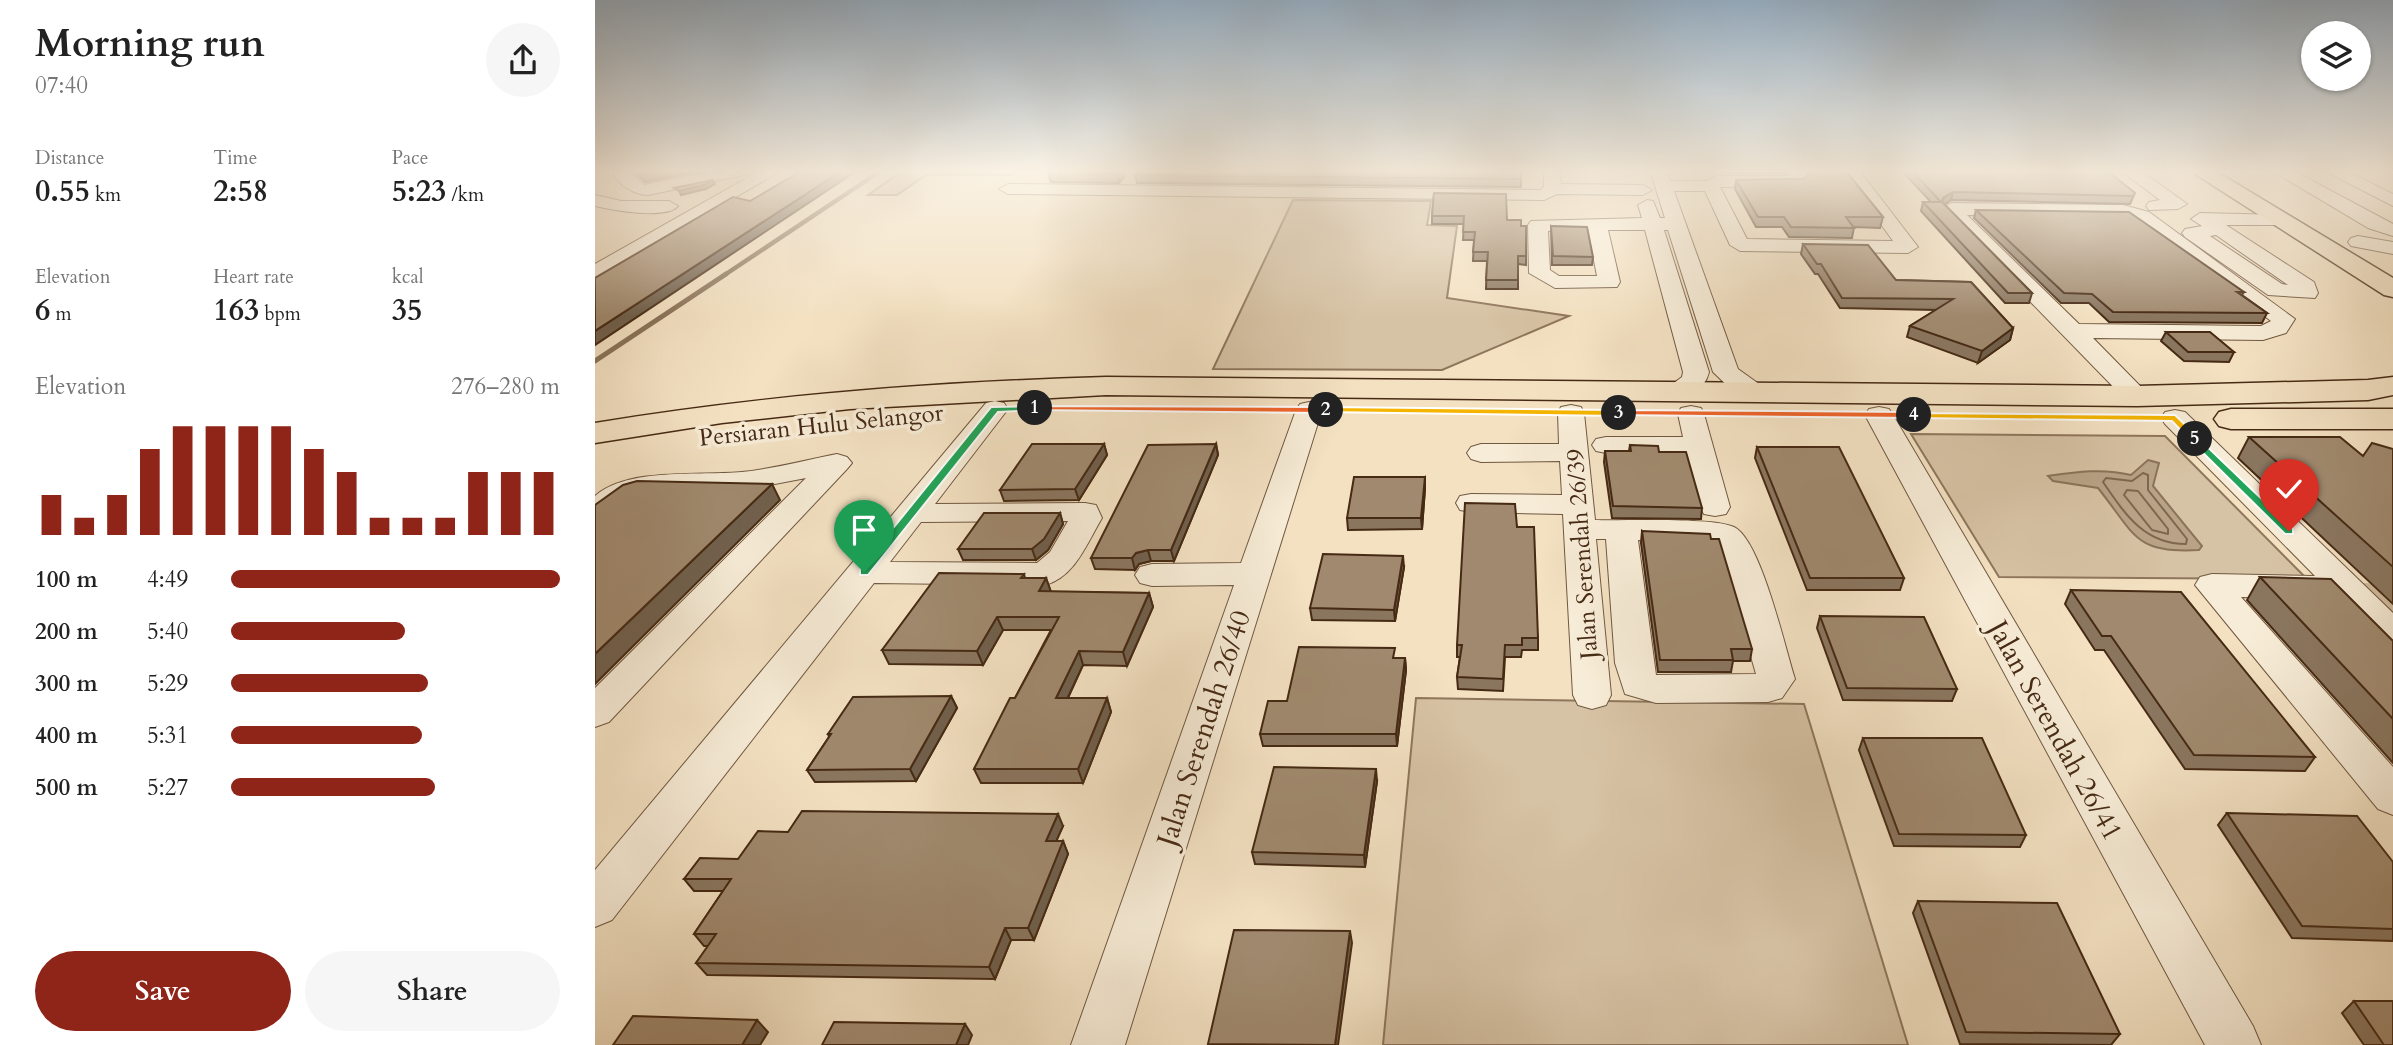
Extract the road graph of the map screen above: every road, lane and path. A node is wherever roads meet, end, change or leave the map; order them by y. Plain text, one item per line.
1 (688, 219) edge
2 (1610, 219) edge
3 (1653, 219) edge
4 (1674, 219) edge
5 (1730, 219) edge
6 (1880, 219) edge
7 (1961, 219) edge
8 (2159, 219) edge
9 (2183, 219) edge
10 (2276, 219) joint
11 (2295, 219) edge
12 (2317, 219) edge
13 (2372, 219) edge
14 (1653, 224) junction
15 (1677, 224) junction
16 (2212, 224) junction
17 (2393, 230) edge
18 (2358, 242) junction
19 (2393, 248) edge
20 (595, 273) edge
21 (2392, 280) edge
22 (2073, 331) junction
23 (1760, 394) junction
24 (2137, 396) junction
25 (1682, 404) junction
26 (2382, 408) edge
27 (995, 410) junction
28 (1309, 410) junction
29 (1571, 412) junction
30 (1879, 415) junction
31 (2175, 418) junction
32 (595, 433) edge
33 (1606, 445) dead end
34 (1700, 446) junction
35 (1574, 452) junction
36 (595, 453) edge
37 (1481, 453) dead end
38 (1475, 494) dead end
39 (1714, 507) dead end
40 (1578, 508) junction
41 (595, 512) edge
42 (912, 513) junction
43 (1621, 531) junction
44 (864, 572) junction
45 (1255, 574) junction
46 (1152, 575) dead end
47 (2347, 588) junction
48 (2393, 634) edge
49 (1592, 695) dead end
50 (595, 712) edge
51 (2393, 797) edge
52 (595, 905) edge
53 (1098, 1045) edge
54 (2234, 1045) edge

1 - 20 street
2 - 14 street
3 - 14 street
4 - 15 street
5 - 6 street
7 - 22 street
8 - 22 street
9 - 16 street
10 - 16 street
10 - 21 main road
11 - 21 main road
12 - 18 main road
13 - 17 street
14 - 15 street
14 - 25 street
15 - 23 street
16 - 16 street
18 - 19 street
18 - 21 main road
22 - 24 street
23 - 24 main road, Persiaran Hulu Selangor
23 - 25 main road, Persiaran Hulu Selangor
24 - 26 main road, Persiaran Hulu Selangor
25 - 29 main road, Persiaran Hulu Selangor
25 - 30 main road, Persiaran Hulu Selangor
25 - 32 main road, Persiaran Hulu Selangor
25 - 34 street
26 - 31 main road, Persiaran Hulu Selangor
27 - 28 main road, Persiaran Hulu Selangor
27 - 36 main road, Persiaran Hulu Selangor
27 - 42 street
28 - 29 main road, Persiaran Hulu Selangor
28 - 45 street, Jalan Serendah 26/40
29 - 35 street, Jalan Serendah 26/39
30 - 31 main road, Persiaran Hulu Selangor
30 - 54 street, Jalan Serendah 26/41
31 - 47 street
33 - 34 street
34 - 39 street
35 - 37 street
35 - 40 street, Jalan Serendah 26/39
38 - 40 street
40 - 43 street
40 - 49 street, Jalan Serendah 26/39
41 - 50 street
42 - 44 street
42 - 44 street
43 - 43 street
44 - 52 street
45 - 46 street
45 - 53 street, Jalan Serendah 26/40
47 - 48 street
47 - 51 street

